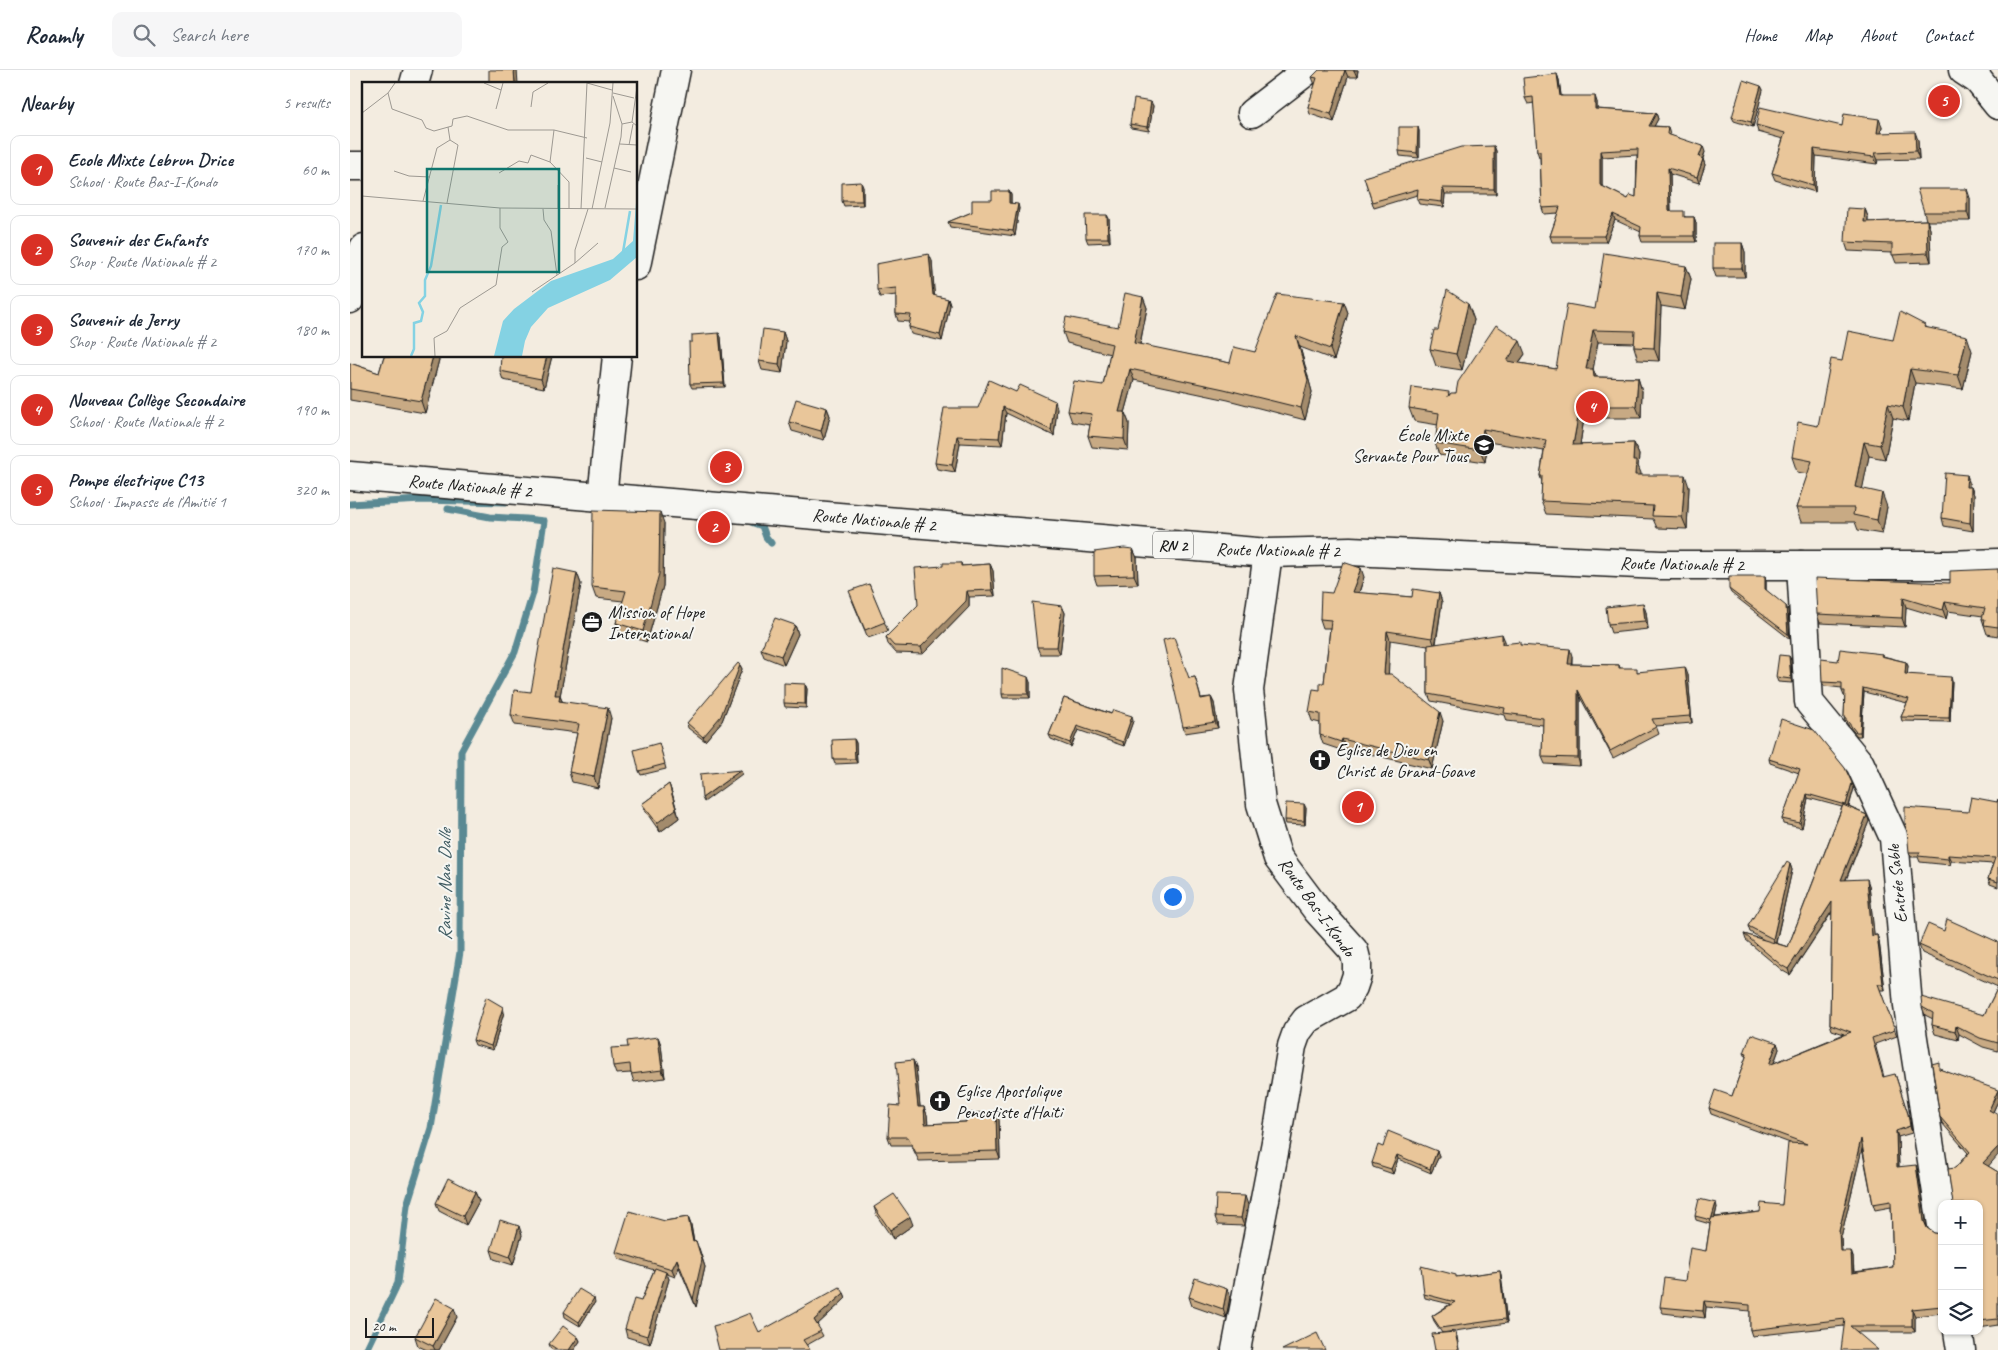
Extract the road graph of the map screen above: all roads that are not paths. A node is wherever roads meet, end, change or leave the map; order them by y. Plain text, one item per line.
1 (676, 70) edge
2 (1308, 70) edge
3 (1963, 70) edge
4 (1998, 105) edge
5 (1252, 113) dead end
6 (362, 255) edge
7 (638, 256) edge
8 (350, 299) edge
9 (617, 358) edge
10 (350, 476) edge
11 (602, 497) junction
12 (1268, 553) junction
13 (1998, 563) edge
14 (1801, 565) junction
15 (1938, 1200) edge
16 (1959, 1335) edge
17 (1236, 1350) edge
18 (1961, 1350) edge

1 - 7 street
2 - 5 street
3 - 4 street
6 - 8 street
9 - 11 street
10 - 11 street, Route Nationale # 2 / RN 2
11 - 12 street, Route Nationale # 2 / RN 2
12 - 14 street, Route Nationale # 2 / RN 2
12 - 17 street, Route Bas-I-Kondo
13 - 14 street, Route Nationale # 2 / RN 2
14 - 15 street, Entrée Sable
16 - 18 street

